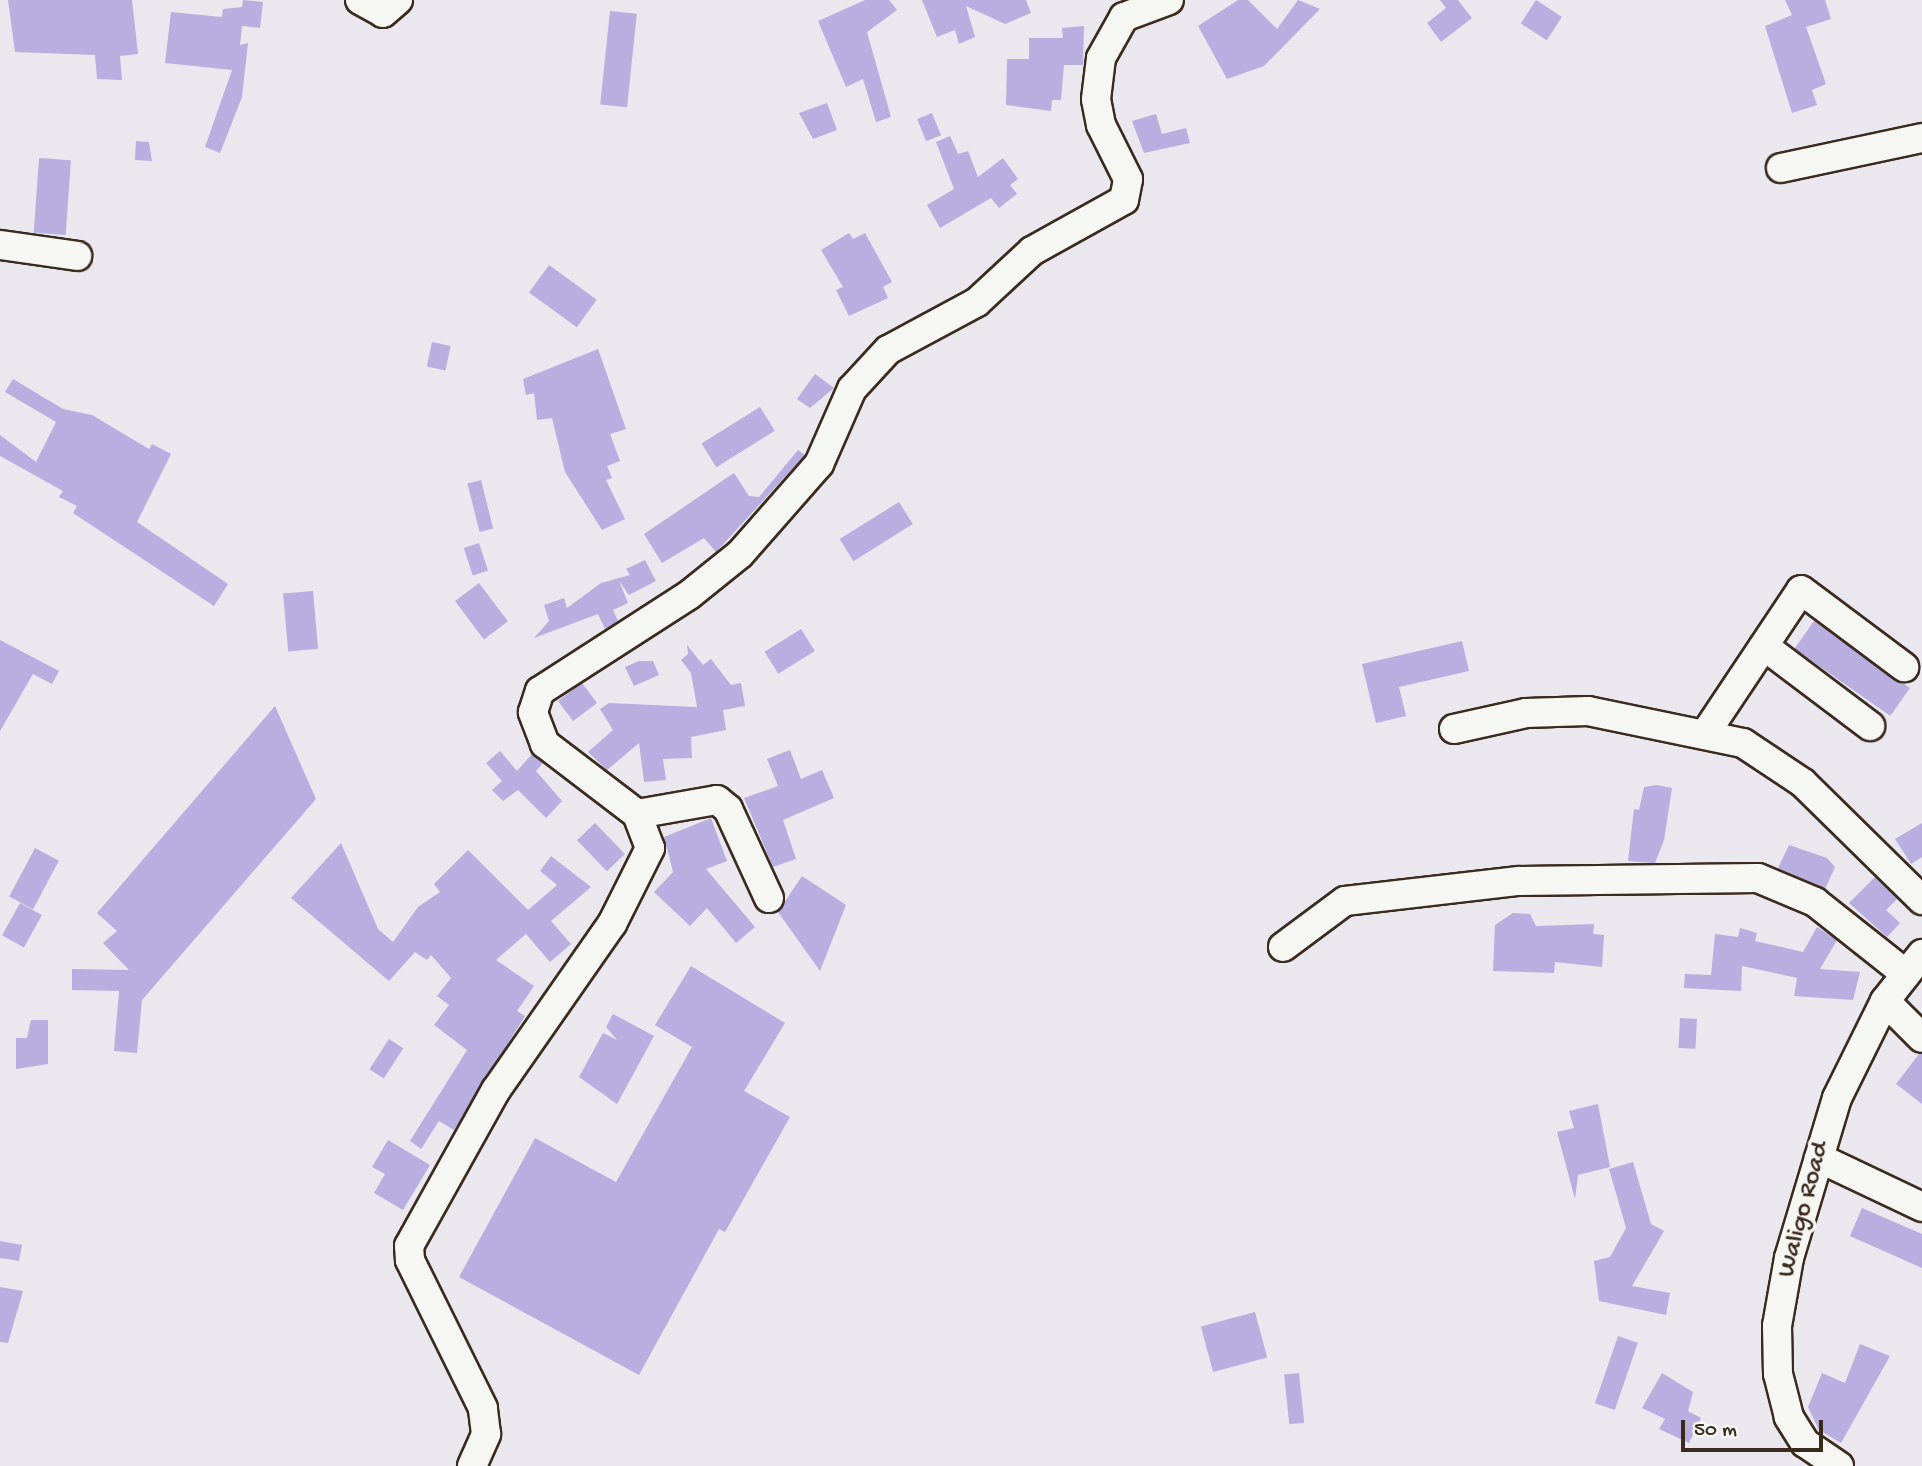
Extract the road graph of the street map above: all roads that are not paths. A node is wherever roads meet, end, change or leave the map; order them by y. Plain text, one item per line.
1 (360, 0) edge
2 (398, 0) edge
3 (1169, 0) edge
4 (1922, 138) edge
5 (1782, 168) dead end
6 (0, 245) edge
7 (77, 256) dead end
8 (1764, 646) junction
9 (1904, 667) dead end
10 (1870, 726) dead end
11 (1454, 729) dead end
12 (1707, 731) junction
13 (637, 814) junction
14 (769, 898) dead end
15 (1922, 900) edge
16 (1283, 947) dead end
17 (1914, 964) edge
18 (1885, 1001) junction
19 (1922, 1038) edge
20 (1819, 1158) junction
21 (1922, 1208) edge
22 (472, 1466) edge
23 (1839, 1466) edge

1 - 2 street
3 - 13 street
4 - 5 street
6 - 7 street
8 - 9 street
8 - 10 street
8 - 12 street
11 - 12 street
12 - 15 street
13 - 14 street
13 - 22 street
16 - 17 street
17 - 18 street, Waligo Road
18 - 19 street
18 - 20 street, Waligo Road
20 - 21 street
20 - 23 street, Waligo Road

